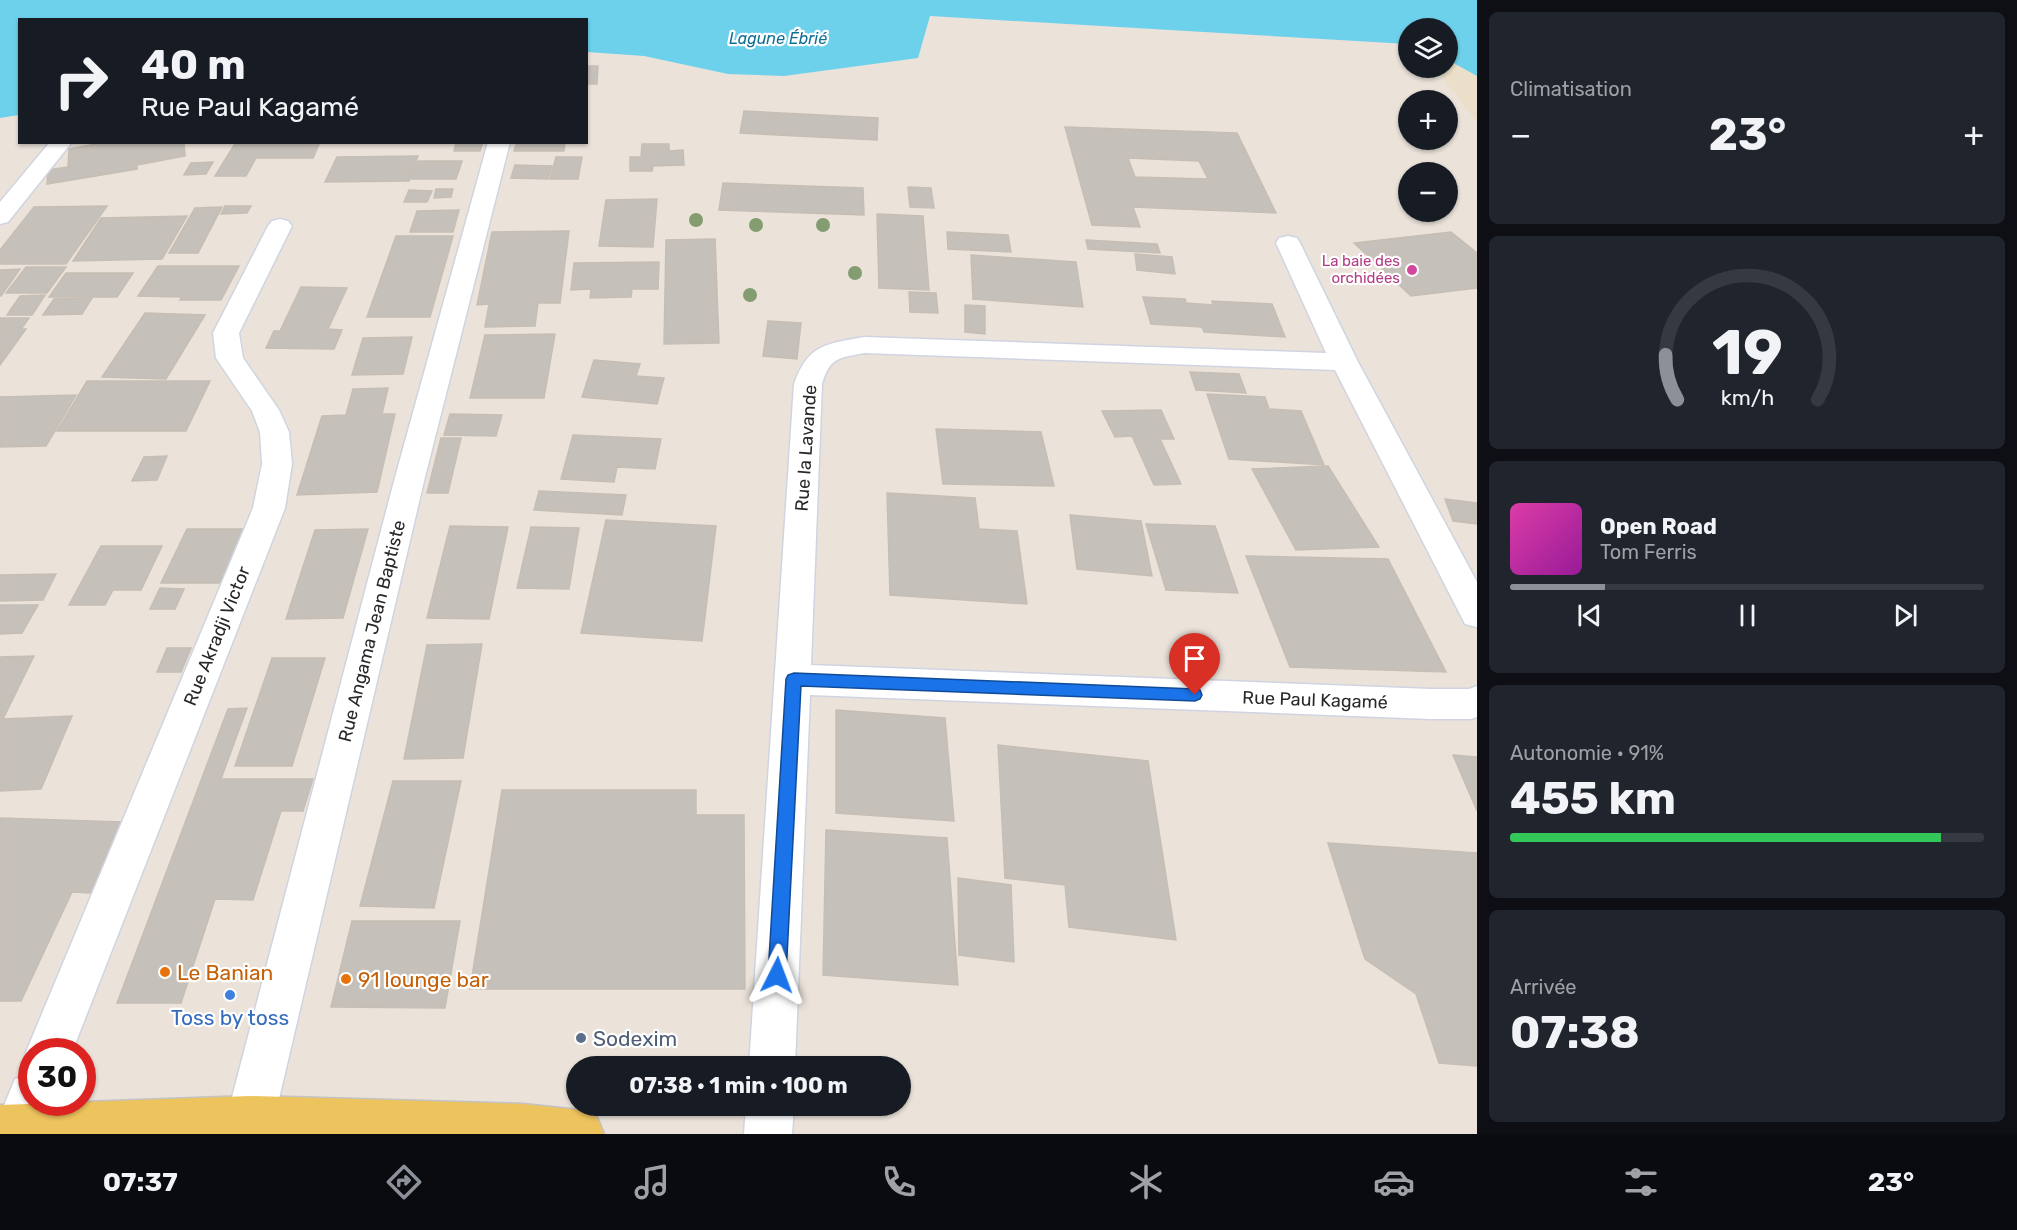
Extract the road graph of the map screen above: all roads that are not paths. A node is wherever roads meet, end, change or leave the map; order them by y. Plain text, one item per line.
1 (60, 144) edge
2 (498, 144) edge
3 (0, 217) edge
4 (280, 226) dead end
5 (1288, 243) dead end
6 (1344, 362) junction
7 (1477, 614) edge
8 (794, 679) junction
9 (1477, 701) edge
10 (56, 1038) edge
11 (773, 1056) edge
12 (769, 1116) edge
13 (17, 1118) edge
14 (250, 1120) junction
15 (580, 1134) edge
16 (768, 1134) edge

1 - 3 street
2 - 14 street, Rue Angama Jean Baptiste
4 - 10 street, Rue Akradji Victor
5 - 6 street
6 - 7 street
6 - 8 street, Rue la Lavande
8 - 9 street, Rue Paul Kagamé
8 - 11 street, Rue la Lavande
12 - 16 street
13 - 14 main road
14 - 15 main road

